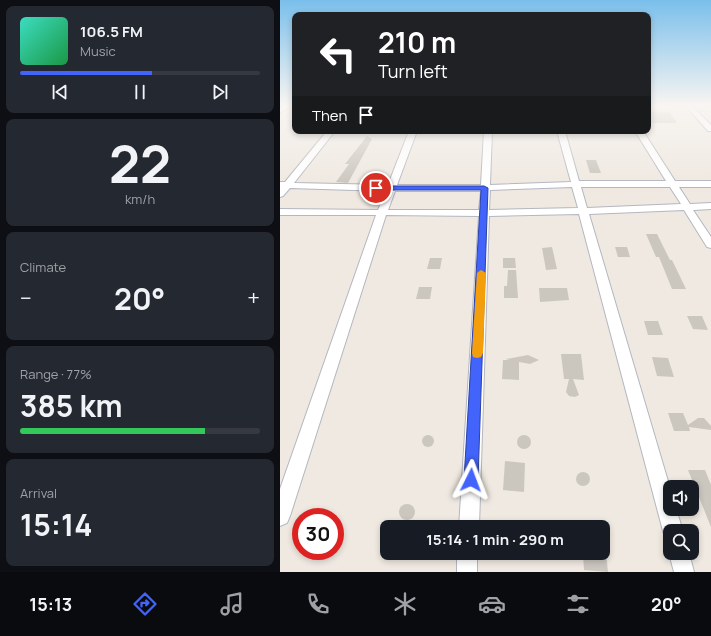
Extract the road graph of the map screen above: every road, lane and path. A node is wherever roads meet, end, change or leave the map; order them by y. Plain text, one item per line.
1 (328, 134) edge
2 (412, 134) edge
3 (488, 134) edge
4 (562, 134) edge
5 (641, 134) edge
6 (576, 184) junction
7 (673, 184) junction
8 (711, 184) edge
9 (284, 185) edge
10 (391, 188) junction
11 (484, 188) junction
12 (280, 194) edge
13 (711, 206) edge
14 (688, 207) junction
15 (583, 211) junction
16 (382, 212) junction
17 (281, 213) edge
18 (484, 213) junction
19 (711, 245) edge
20 (280, 516) edge
21 (469, 520) edge
22 (671, 524) edge
23 (467, 560) edge
24 (681, 560) edge
25 (466, 572) edge
26 (684, 572) edge

1 - 9 street
2 - 10 street
3 - 11 street
4 - 6 street
5 - 7 street
6 - 7 street
6 - 11 street
6 - 15 street
7 - 8 street
7 - 14 street
9 - 10 street
9 - 12 street
10 - 11 street
10 - 16 street
11 - 18 street
13 - 14 street
14 - 15 street
14 - 19 street
15 - 18 street
15 - 22 street
16 - 17 street
16 - 18 street
16 - 20 street
18 - 21 street
23 - 25 street
24 - 26 street

